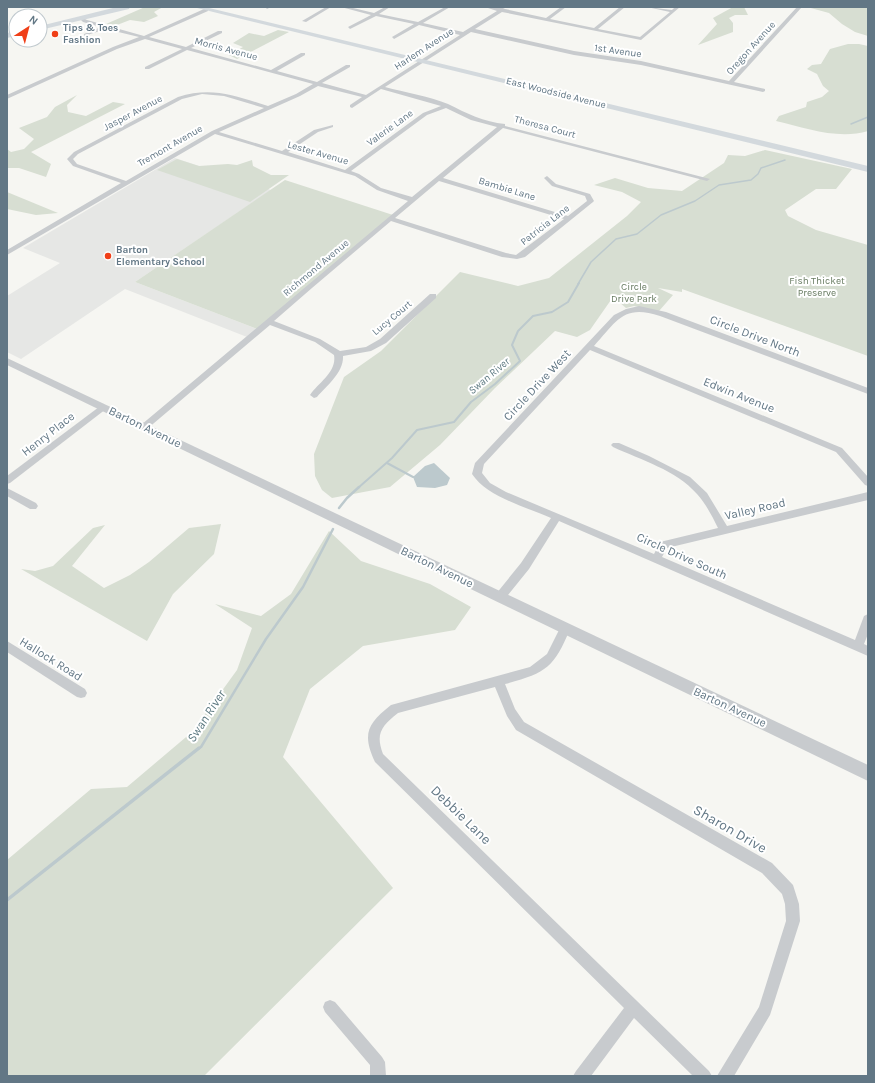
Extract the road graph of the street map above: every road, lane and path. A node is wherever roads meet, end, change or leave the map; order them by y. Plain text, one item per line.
1 (126, 7) edge
2 (196, 7) edge
3 (329, 7) edge
4 (343, 7) edge
5 (388, 7) edge
6 (448, 7) edge
7 (487, 7) edge
8 (564, 7) edge
9 (623, 7) edge
10 (649, 7) edge
11 (678, 7) edge
12 (800, 7) edge
13 (208, 8) edge
14 (504, 9) edge
15 (672, 11) junction
16 (375, 14) junction
17 (81, 18) junction
18 (547, 19) junction
19 (304, 20) dead end
20 (419, 24) junction
21 (48, 26) edge
22 (106, 27) junction
23 (350, 28) dead end
24 (595, 29) junction
25 (471, 30) junction
26 (220, 32) dead end
27 (464, 34) junction
28 (86, 35) dead end
29 (146, 37) junction
30 (394, 38) dead end
31 (186, 48) junction
32 (302, 54) dead end
33 (423, 61) junction
34 (348, 66) dead end
35 (147, 68) dead end
36 (273, 71) junction
37 (731, 82) junction
38 (320, 83) junction
39 (382, 88) junction
40 (763, 90) dead end
41 (7, 97) edge
42 (367, 97) junction
43 (352, 106) dead end
44 (447, 106) junction
45 (269, 108) junction
46 (330, 126) dead end
47 (503, 126) junction
48 (214, 132) junction
49 (283, 153) junction
50 (868, 169) edge
51 (346, 172) junction
52 (547, 178) dead end
53 (439, 179) junction
54 (707, 179) dead end
55 (126, 183) junction
56 (413, 200) junction
57 (569, 218) junction
58 (391, 219) junction
59 (7, 254) edge
60 (433, 296) dead end
61 (633, 308) joint
62 (269, 322) junction
63 (589, 347) junction
64 (338, 354) junction
65 (7, 361) edge
66 (868, 392) edge
67 (314, 395) dead end
68 (103, 407) junction
69 (144, 427) junction
70 (616, 445) dead end
71 (7, 480) edge
72 (868, 484) edge
73 (487, 485) joint
74 (7, 492) edge
75 (868, 496) edge
76 (33, 506) dead end
77 (557, 516) junction
78 (724, 529) junction
79 (656, 558) junction
80 (500, 597) junction
81 (868, 620) edge
82 (565, 629) junction
83 (7, 646) edge
84 (863, 649) edge
85 (498, 681) junction
86 (81, 693) dead end
87 (868, 773) edge
88 (330, 1007) dead end
89 (634, 1007) junction
90 (378, 1076) edge
91 (582, 1076) edge
92 (704, 1076) edge
93 (725, 1076) edge

1 - 17 main road
2 - 13 main road, East Woodside Avenue
3 - 19 street
4 - 16 street
5 - 16 street
6 - 20 street
7 - 14 street
8 - 18 street
9 - 24 street
10 - 15 street
11 - 15 street
12 - 37 street, Oregon Avenue
13 - 29 street
13 - 33 main road, East Woodside Avenue
14 - 18 street
14 - 25 street, Harlem Avenue
15 - 24 street
16 - 20 street
16 - 23 street
17 - 21 main road
17 - 22 street, Morris Avenue
18 - 24 street
20 - 27 street
20 - 30 street
22 - 28 street
22 - 29 street, Morris Avenue
25 - 27 street, Harlem Avenue
25 - 37 street, 1st Avenue
26 - 31 street
27 - 33 street, Harlem Avenue
29 - 31 street, Morris Avenue
29 - 41 street
31 - 35 street
31 - 36 street, Morris Avenue
32 - 36 street
33 - 39 street, Harlem Avenue
33 - 50 main road, East Woodside Avenue
34 - 38 street, Tremont Avenue
36 - 38 street, Morris Avenue
37 - 40 street, 1st Avenue
38 - 42 street, Morris Avenue
38 - 45 street, Tremont Avenue
39 - 42 street, Harlem Avenue
39 - 44 street, Theresa Court
42 - 43 street, Harlem Avenue
44 - 47 street, Theresa Court
44 - 51 street, Valerie Lane
45 - 48 street, Tremont Avenue
45 - 55 street, Jasper Avenue
46 - 49 street
47 - 53 street, Richmond Avenue
47 - 54 street, Theresa Court
48 - 49 street, Lester Avenue
48 - 55 street, Tremont Avenue
49 - 51 street, Lester Avenue
51 - 56 street, Lester Avenue
52 - 57 street, Patricia Lane
53 - 56 street, Richmond Avenue
53 - 57 street, Bambie Lane
55 - 59 street, Tremont Avenue
56 - 58 street, Richmond Avenue
57 - 58 street, Patricia Lane
58 - 62 street, Richmond Avenue
60 - 64 street, Lucy Court
61 - 63 street, Circle Drive West
61 - 66 street, Circle Drive North
62 - 64 street
62 - 69 street, Richmond Avenue
63 - 72 street, Edwin Avenue
63 - 73 street, Circle Drive West
64 - 67 street
65 - 68 street, Barton Avenue
68 - 69 street, Barton Avenue
68 - 71 street, Henry Place
69 - 80 street, Barton Avenue
70 - 78 street
73 - 77 street, Circle Drive South
74 - 76 street
75 - 78 street, Valley Road
77 - 79 street, Circle Drive South
77 - 80 street
78 - 79 street, Valley Road
79 - 84 street, Circle Drive South
80 - 82 street, Barton Avenue
81 - 84 street
82 - 85 street, Debbie Lane
82 - 87 street, Barton Avenue
83 - 86 street, Hallock Road
85 - 89 street, Debbie Lane
85 - 93 street, Sharon Drive
88 - 90 street
89 - 91 street
89 - 92 street, Debbie Lane

